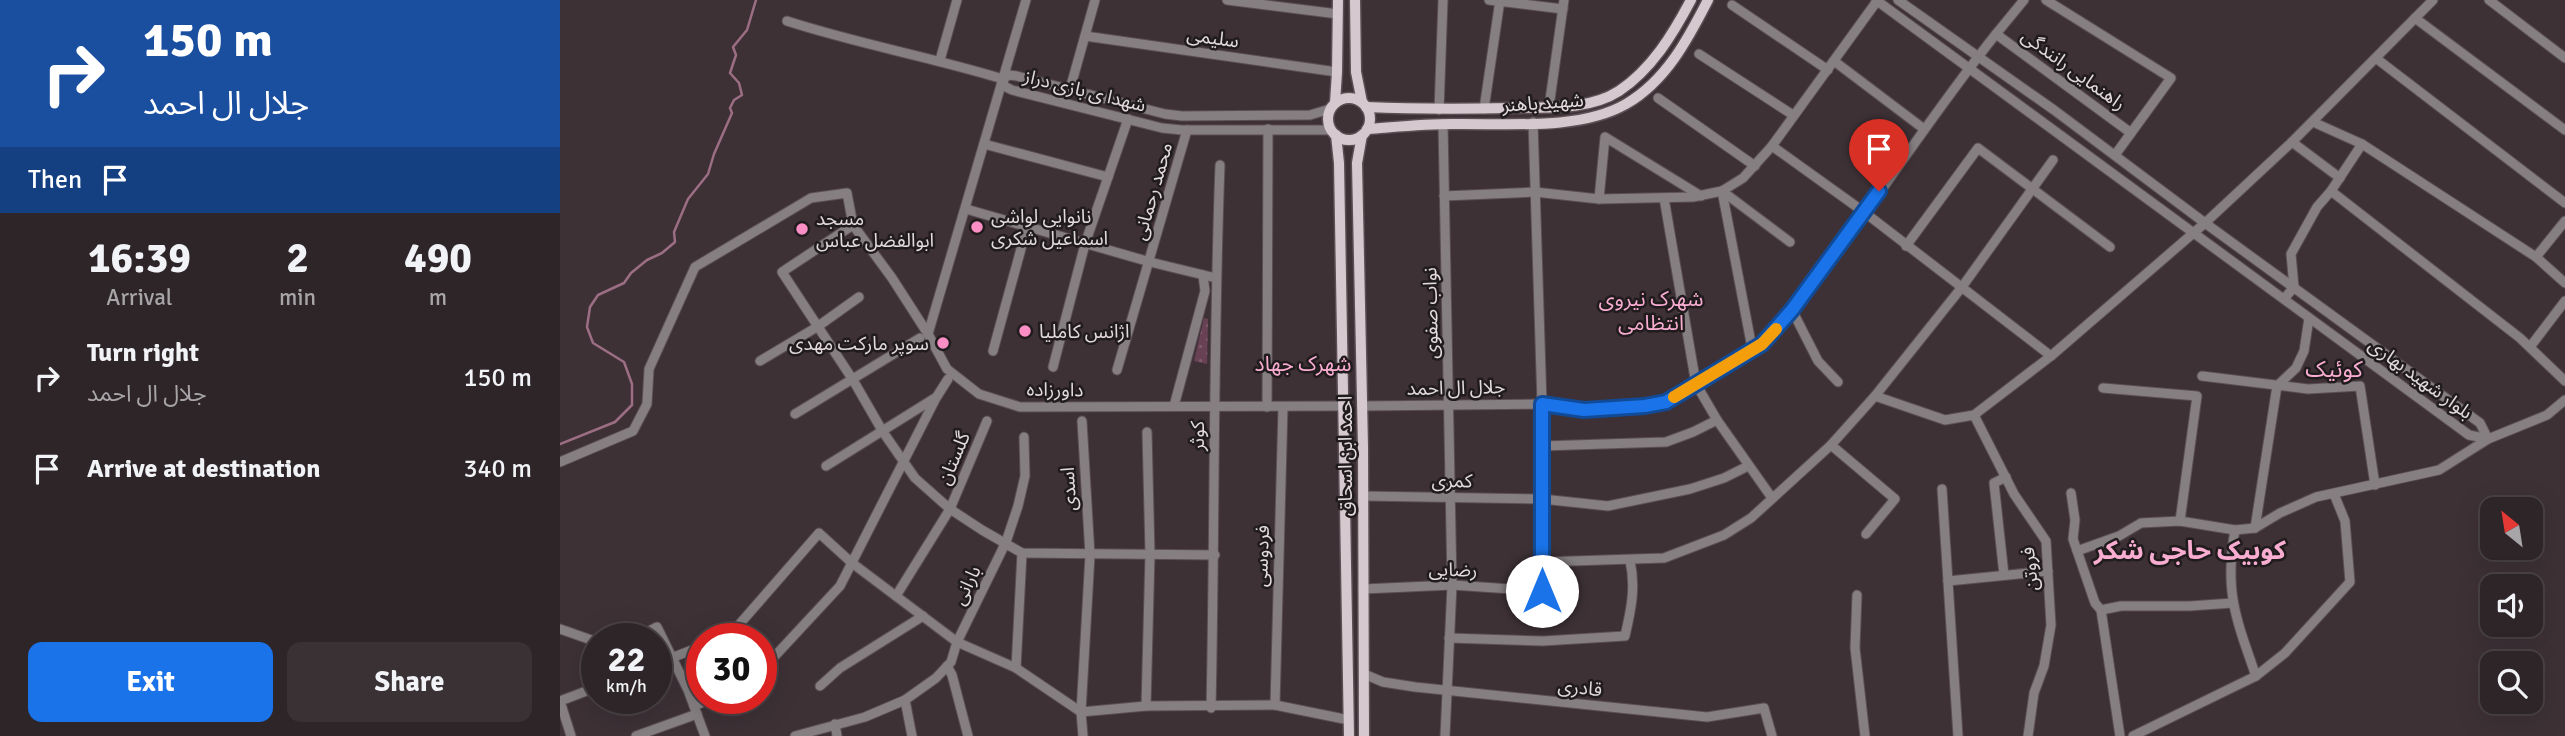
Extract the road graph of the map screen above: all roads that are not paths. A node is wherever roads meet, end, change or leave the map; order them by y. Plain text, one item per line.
1 (957, 0) edge
2 (1026, 0) edge
3 (1095, 0) edge
4 (1227, 0) edge
5 (1338, 0) edge
6 (1355, 0) edge
7 (1443, 0) edge
8 (1489, 0) edge
9 (1691, 0) edge
10 (1708, 0) edge
11 (1876, 0) edge
12 (1898, 0) edge
13 (2024, 0) edge
14 (2046, 0) edge
15 (2433, 0) edge
16 (2489, 0) edge
17 (1500, 1) edge
18 (1563, 5) edge
19 (1732, 5) dead end
20 (1338, 14) junction
21 (2415, 18) junction
22 (787, 21) dead end
23 (1996, 34) junction
24 (1085, 36) junction
25 (1699, 54) dead end
26 (1978, 56) junction
27 (2565, 58) edge
28 (2376, 59) junction
29 (940, 60) junction
30 (1831, 66) junction
31 (1969, 66) junction
32 (1338, 72) junction
33 (1003, 79) junction
34 (1070, 89) junction
35 (1658, 98) dead end
36 (1364, 105) junction
37 (1332, 106) junction
38 (1526, 107) junction
39 (1550, 107) junction
40 (1484, 109) junction
41 (1439, 110) junction
42 (1793, 115) junction
43 (1128, 120) junction
44 (1552, 122) junction
45 (2312, 122) junction
46 (1529, 123) junction
47 (1443, 124) junction
48 (1268, 129) junction
49 (1924, 129) junction
50 (1187, 130) junction
51 (2565, 130) edge
52 (1333, 132) junction
53 (1364, 132) junction
54 (2131, 133) junction
55 (2292, 142) junction
56 (984, 144) junction
57 (2362, 144) junction
58 (1772, 146) junction
59 (2115, 155) junction
60 (2053, 160) dead end
61 (1220, 165) dead end
62 (1755, 166) junction
63 (1108, 177) junction
64 (2340, 178) junction
65 (2033, 188) junction
66 (1722, 191) junction
67 (2331, 191) junction
68 (1535, 192) junction
69 (1444, 196) junction
70 (1701, 196) junction
71 (1664, 198) junction
72 (1599, 199) junction
73 (2565, 203) edge
74 (966, 209) junction
75 (1864, 212) junction
76 (2565, 221) edge
77 (2205, 223) junction
78 (853, 225) junction
79 (1027, 227) junction
80 (2192, 233) junction
81 (1790, 242) dead end
82 (1085, 244) junction
83 (1906, 246) junction
84 (2110, 247) dead end
85 (2536, 257) junction
86 (1150, 262) junction
87 (1203, 275) junction
88 (1216, 278) junction
89 (2565, 283) edge
90 (1962, 287) junction
91 (2294, 287) junction
92 (859, 297) dead end
93 (2284, 299) junction
94 (2565, 301) edge
95 (1792, 310) junction
96 (2309, 318) junction
97 (817, 327) junction
98 (924, 336) junction
99 (2530, 347) junction
100 (1752, 348) junction
101 (993, 351) dead end
102 (2051, 356) junction
103 (760, 361) dead end
104 (1054, 367) dead end
105 (1117, 370) dead end
106 (2202, 376) dead end
107 (948, 379) dead end
108 (853, 380) junction
109 (2565, 381) edge
110 (1838, 382) dead end
111 (1696, 384) junction
112 (2277, 386) junction
113 (2103, 388) dead end
114 (1875, 396) junction
115 (936, 398) junction
116 (2565, 400) edge
117 (1542, 404) junction
118 (1449, 405) junction
119 (1174, 406) junction
120 (1345, 406) junction
121 (1362, 406) junction
122 (1215, 407) junction
123 (1267, 407) junction
124 (1283, 407) junction
125 (794, 414) dead end
126 (1974, 415) junction
127 (1717, 420) junction
128 (987, 421) dead end
129 (1082, 421) dead end
130 (883, 432) junction
131 (1147, 432) dead end
132 (1024, 437) dead end
133 (2488, 439) junction
134 (1831, 445) junction
135 (1542, 446) junction
136 (903, 461) junction
137 (560, 462) edge
138 (826, 466) dead end
139 (1748, 466) junction
140 (2006, 477) junction
141 (2375, 485) junction
142 (1941, 489) dead end
143 (2071, 493) dead end
144 (2334, 494) junction
145 (1363, 496) junction
146 (1450, 498) junction
147 (1772, 498) junction
148 (1542, 499) junction
149 (950, 509) junction
150 (2179, 521) junction
151 (2255, 528) junction
152 (2235, 530) junction
153 (1866, 534) dead end
154 (1006, 542) junction
155 (2077, 551) junction
156 (1022, 553) junction
157 (1150, 554) junction
158 (1090, 555) junction
159 (1215, 555) junction
160 (1630, 561) junction
161 (1542, 562) junction
162 (852, 563) junction
163 (2048, 571) junction
164 (2004, 575) junction
165 (1948, 581) junction
166 (1452, 585) junction
167 (1363, 589) junction
168 (1542, 591) junction
169 (1857, 595) dead end
170 (896, 596) junction
171 (2233, 603) junction
172 (1542, 608) dead end
173 (2101, 610) junction
174 (923, 616) junction
175 (740, 623) edge
176 (560, 629) edge
177 (581, 636) edge
178 (1449, 638) junction
179 (957, 642) junction
180 (686, 652) edge
181 (777, 654) edge
182 (672, 657) joint
183 (947, 666) junction
184 (1016, 668) junction
185 (1349, 673) junction
186 (1364, 674) junction
187 (2256, 676) junction
188 (820, 686) dead end
189 (686, 689) edge
190 (1445, 689) junction
191 (581, 693) edge
192 (905, 700) junction
193 (560, 701) edge
194 (1275, 705) junction
195 (1146, 706) junction
196 (1349, 707) junction
197 (1364, 707) junction
198 (1211, 708) junction
199 (1081, 712) junction
200 (686, 714) edge
201 (697, 714) edge
202 (1349, 720) junction
203 (835, 724) junction
204 (571, 736) edge
205 (636, 736) edge
206 (705, 736) edge
207 (795, 736) edge
208 (837, 736) edge
209 (912, 736) edge
210 (968, 736) edge
211 (1082, 736) edge
212 (1349, 736) edge
213 (1364, 736) edge
214 (1445, 736) edge
215 (1772, 736) edge
216 (1865, 736) edge
217 (1958, 736) edge
218 (2028, 736) edge
219 (2120, 736) edge
220 (2133, 736) edge

1 - 29 street
2 - 33 street
3 - 24 street
4 - 20 street
5 - 20 main road
6 - 36 main road
7 - 41 street
8 - 17 street
9 - 39 main road, شهید باهنر
10 - 44 main road, شهید باهنر
11 - 30 street
11 - 31 street, بلوار شهید بهاری
12 - 26 street, بلوار شهید بهاری
13 - 23 street
14 - 54 street
15 - 21 street
16 - 27 street
17 - 18 street
17 - 40 street
18 - 39 street
19 - 30 street
20 - 32 main road
21 - 28 street
21 - 51 street
22 - 29 street
23 - 26 street, راهنمایی رانندگی
23 - 54 street, راهنمایی رانندگی
24 - 32 street, سلیمی
24 - 34 street
25 - 42 street
26 - 31 street, جلال ال احمد
26 - 59 street, بلوار شهید بهاری
28 - 45 street
28 - 73 street
29 - 33 street
30 - 42 street
30 - 49 street
31 - 49 street, جلال ال احمد
31 - 80 street, بلوار شهید بهاری
32 - 37 main road
33 - 34 street, شهدا ی بازی دراز
33 - 43 street, شهدا ی بازی دراز
33 - 56 street
34 - 37 street, شهدا ی بازی دراز
35 - 62 street
36 - 37 main road
36 - 41 main road, شهید باهنر
36 - 53 main road
37 - 52 main road
38 - 39 main road, شهید باهنر
38 - 40 main road, شهید باهنر
38 - 46 main road
39 - 44 main road
40 - 41 main road, شهید باهنر
42 - 58 street
43 - 50 street, شهدا ی بازی دراز
43 - 63 street
44 - 46 main road, شهید باهنر
45 - 55 street
45 - 57 street
46 - 47 main road, شهید باهنر
46 - 68 street
47 - 53 main road, شهید باهنر
47 - 69 street, نواب صفوی
48 - 50 street, شهدا ی بازی دراز
48 - 52 street, شهدا ی بازی دراز
48 - 123 street
49 - 75 street, جلال ال احمد
50 - 86 street, محمد رحمانی
52 - 53 main road
52 - 120 main road, احمد ابن اسحاق
53 - 121 main road, احمد ابن اسحاق
54 - 59 street, راهنمایی رانندگی
55 - 64 street
55 - 77 street
56 - 63 street
56 - 74 street
57 - 64 street
57 - 85 street
58 - 62 street
58 - 75 street
59 - 77 street, بلوار شهید بهاری
60 - 65 street
61 - 88 street, کوثر
62 - 66 street
63 - 82 street
64 - 67 street
65 - 83 street
65 - 84 street
65 - 90 street
66 - 70 street
66 - 81 street
66 - 100 street
67 - 91 street
67 - 99 street
68 - 69 street
68 - 72 street
68 - 117 street
69 - 118 street, نواب صفوی
70 - 71 street
70 - 72 street
71 - 72 street
71 - 111 street
74 - 79 street
74 - 98 street
75 - 83 street
75 - 95 street, جلال ال احمد
76 - 85 street
77 - 80 street
77 - 91 street, بلوار شهید بهاری
78 - 97 street
78 - 98 street, داورزاده
78 - 137 street
79 - 82 street
79 - 101 street
80 - 93 street, بلوار شهید بهاری
80 - 102 street
82 - 86 street
82 - 104 street
83 - 90 street
85 - 89 street
86 - 87 street
86 - 105 street, محمد رحمانی
87 - 88 street
87 - 119 street
88 - 122 street, کوثر
90 - 102 street
90 - 114 street
91 - 93 street
91 - 133 street, بلوار شهید بهاری
92 - 97 street
93 - 96 street, بلوار شهید بهاری
94 - 99 street
95 - 100 street, جلال ال احمد
95 - 110 street
96 - 112 street
96 - 133 street, بلوار شهید بهاری
97 - 103 street
97 - 108 street
98 - 108 street
98 - 119 street, داورزاده
99 - 109 street
100 - 111 street, جلال ال احمد
102 - 126 street
106 - 112 street
107 - 115 street
108 - 125 street
108 - 130 street
111 - 117 street, جلال ال احمد
111 - 127 street
112 - 141 street
112 - 151 street
113 - 150 street
114 - 126 street
114 - 134 street
115 - 130 street
115 - 136 street
116 - 133 street
117 - 118 street, جلال ال احمد
117 - 135 street
118 - 121 street, جلال ال احمد
118 - 146 street, نواب صفوی
119 - 122 street, داورزاده
120 - 124 street, داورزاده
120 - 185 main road, احمد ابن اسحاق
121 - 145 main road, احمد ابن اسحاق
122 - 123 street, داورزاده
122 - 159 street, کوثر
123 - 124 street, داورزاده
124 - 194 street, فردوسی
126 - 140 street, فروتن
127 - 135 street
127 - 139 street
128 - 149 street, گلستان
129 - 158 street, اسدی
130 - 136 street
130 - 138 street
131 - 157 street
132 - 154 street, بارانی
133 - 141 street
134 - 147 street
134 - 153 street
135 - 148 street
136 - 149 street
136 - 162 street
139 - 147 street
139 - 148 street, کمری
140 - 163 street, فروتن
140 - 164 street
141 - 144 street
142 - 165 street
143 - 155 street
144 - 151 street
144 - 187 street
145 - 146 street, کمری
145 - 167 main road, احمد ابن اسحاق
146 - 148 street, کمری
146 - 166 street, نواب صفوی
147 - 160 street
148 - 161 street
149 - 154 street
149 - 170 street, گلستان
150 - 152 street
150 - 155 street
151 - 152 street
152 - 171 street
154 - 156 street
154 - 179 street, بارانی
155 - 173 street
156 - 158 street
156 - 184 street
157 - 158 street
157 - 159 street
157 - 195 street
158 - 199 street, اسدی
159 - 198 street, کوثر
160 - 161 street
160 - 178 street
161 - 168 street
162 - 170 street
162 - 175 street
162 - 181 street
163 - 164 street
163 - 218 street, فروتن
164 - 165 street
165 - 217 street
166 - 167 street, رضایی
166 - 168 street, رضایی
166 - 178 street, نواب صفوی
167 - 186 main road, احمد ابن اسحاق
168 - 172 street
169 - 216 street
170 - 174 street
171 - 173 street
171 - 187 street
173 - 219 street
174 - 179 street
174 - 188 street
176 - 177 street
178 - 190 street, نواب صفوی
179 - 183 street, بارانی
179 - 184 street
180 - 182 street
182 - 189 street
183 - 192 street
183 - 210 street
184 - 199 street
185 - 186 main road
185 - 196 main road, احمد ابن اسحاق
186 - 190 street, قادری
186 - 197 main road, احمد ابن اسحاق
187 - 220 street
190 - 214 street, نواب صفوی
190 - 215 street, قادری
191 - 193 street
192 - 203 street
192 - 209 street
193 - 204 street
194 - 198 street
194 - 202 street
195 - 198 street
195 - 199 street
196 - 197 main road
196 - 202 main road, احمد ابن اسحاق
197 - 213 main road, احمد ابن اسحاق
199 - 211 street, اسدی
200 - 205 street
201 - 206 street
202 - 212 main road, احمد ابن اسحاق
203 - 207 street
203 - 208 street

